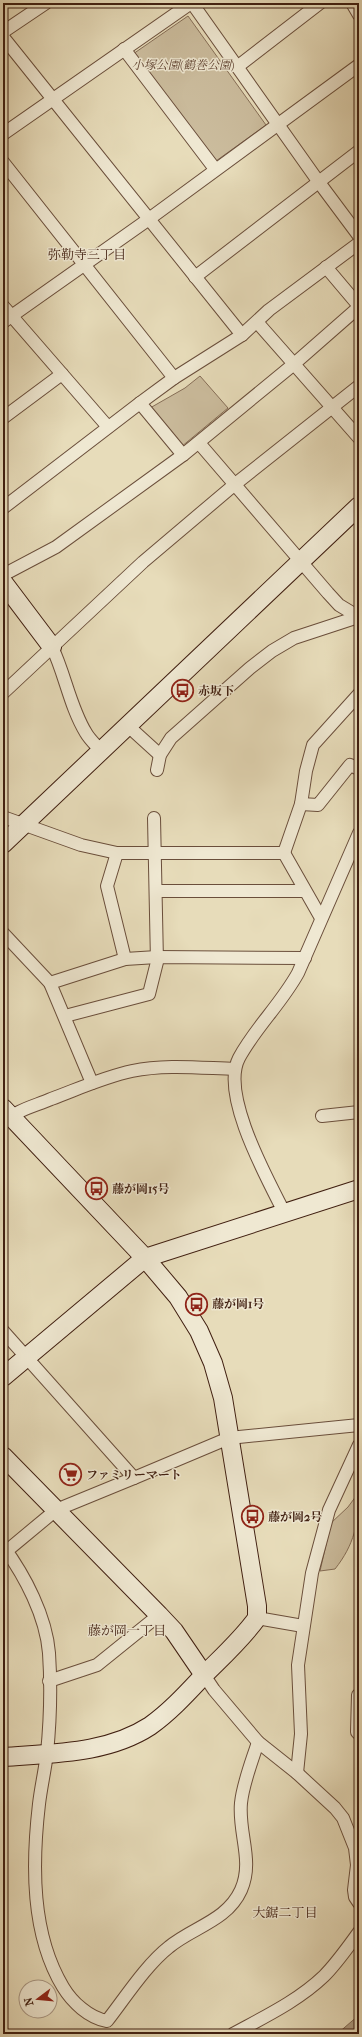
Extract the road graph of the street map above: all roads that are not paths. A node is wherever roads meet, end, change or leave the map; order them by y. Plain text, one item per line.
1 (46, 3) edge
2 (192, 3) edge
3 (320, 3) edge
4 (352, 3) edge
5 (359, 15) edge
6 (3, 32) edge
7 (3, 38) edge
8 (124, 50) junction
9 (359, 65) edge
10 (237, 67) junction
11 (52, 99) junction
12 (278, 125) junction
13 (3, 134) edge
14 (359, 151) edge
15 (3, 162) edge
16 (215, 169) junction
17 (318, 181) junction
18 (149, 219) junction
19 (359, 236) edge
20 (359, 243) edge
21 (85, 265) junction
22 (326, 267) junction
23 (195, 277) junction
24 (3, 306) edge
25 (359, 307) edge
26 (7, 319) edge
27 (257, 322) junction
28 (242, 335) junction
29 (294, 364) junction
30 (62, 374) junction
31 (174, 378) junction
32 (359, 386) edge
33 (140, 403) junction
34 (332, 408) junction
35 (3, 418) edge
36 (108, 427) junction
37 (359, 438) edge
38 (199, 443) junction
39 (183, 455) junction
40 (234, 485) junction
41 (359, 506) edge
42 (3, 508) edge
43 (300, 561) junction
44 (3, 575) edge
45 (3, 582) edge
46 (359, 617) edge
47 (52, 646) junction
48 (3, 693) edge
49 (359, 694) edge
50 (127, 725) junction
51 (102, 752) junction
52 (160, 755) junction
53 (359, 769) edge
54 (157, 770) dead end
55 (301, 804) junction
56 (3, 817) edge
57 (154, 818) dead end
58 (23, 825) junction
59 (359, 834) edge
60 (3, 844) edge
61 (155, 852) junction
62 (117, 853) junction
63 (284, 853) junction
64 (157, 891) junction
65 (305, 891) junction
66 (321, 918) junction
67 (3, 933) edge
68 (157, 957) junction
69 (305, 958) junction
70 (125, 959) junction
71 (50, 983) junction
72 (65, 1016) junction
73 (235, 1069) junction
74 (92, 1083) junction
75 (359, 1112) edge
76 (5, 1115) edge
77 (322, 1116) dead end
78 (359, 1189) edge
79 (284, 1212) junction
80 (145, 1258) junction
81 (3, 1331) edge
82 (27, 1356) junction
83 (3, 1377) edge
84 (359, 1425) edge
85 (228, 1438) junction
86 (359, 1445) edge
87 (3, 1456) edge
88 (134, 1478) junction
89 (56, 1510) junction
90 (4, 1550) edge
91 (160, 1615) junction
92 (257, 1618) junction
93 (303, 1626) junction
94 (204, 1675) junction
95 (49, 1682) junction
96 (358, 1695) edge
97 (359, 1734) edge
98 (258, 1742) junction
99 (47, 1753) junction
100 (3, 1758) edge
101 (297, 1773) junction
102 (359, 1903) edge
103 (359, 1932) edge
104 (233, 2034) edge

1 - 6 street
2 - 8 street
2 - 10 street
3 - 10 street
4 - 5 street
7 - 11 street
8 - 11 street
8 - 16 street
9 - 12 street
10 - 12 street
11 - 13 street
11 - 18 street
12 - 16 street
12 - 17 street
14 - 17 street
15 - 21 street
16 - 18 street
17 - 19 street
17 - 23 street
18 - 21 street
18 - 23 street
20 - 22 street
21 - 26 street
21 - 31 street
22 - 25 street
22 - 27 street
23 - 28 street
24 - 26 street
25 - 29 street
26 - 30 street
27 - 28 street
27 - 29 street
28 - 31 street
29 - 34 street
29 - 38 street
30 - 35 street
30 - 36 street
31 - 33 street
32 - 34 street
33 - 36 street
33 - 39 street
34 - 37 street
34 - 40 street
36 - 42 street
38 - 39 street
38 - 40 street
39 - 44 street
40 - 43 street
40 - 47 street
41 - 43 street
43 - 46 street
43 - 50 street
45 - 47 street
46 - 52 street
47 - 48 street
47 - 51 street
49 - 55 street
50 - 51 street
50 - 52 street
51 - 58 street
52 - 54 street
53 - 55 street
55 - 63 street
56 - 58 street
57 - 61 street
58 - 60 street
58 - 62 street
59 - 66 street
61 - 62 street
61 - 63 street
61 - 64 street
62 - 70 street
63 - 65 street
64 - 65 street
64 - 68 street
65 - 66 street
66 - 69 street
67 - 71 street
68 - 69 street
68 - 70 street
68 - 72 street
69 - 73 street
70 - 71 street
71 - 72 street
72 - 74 street
73 - 74 street
73 - 79 street
74 - 76 street
75 - 77 street
76 - 80 street
78 - 79 street
79 - 80 street
80 - 82 street
80 - 85 street
81 - 82 street
82 - 83 street
82 - 88 street
84 - 85 street
85 - 88 street
85 - 92 street
86 - 93 street
87 - 89 street
88 - 89 street
89 - 90 street
89 - 91 street
90 - 95 street
91 - 94 street
91 - 95 street
92 - 93 street
92 - 94 street
93 - 101 street
94 - 98 street
94 - 99 street
95 - 99 street
96 - 97 street
98 - 99 street
98 - 101 street
99 - 100 street
101 - 102 street
103 - 104 street

